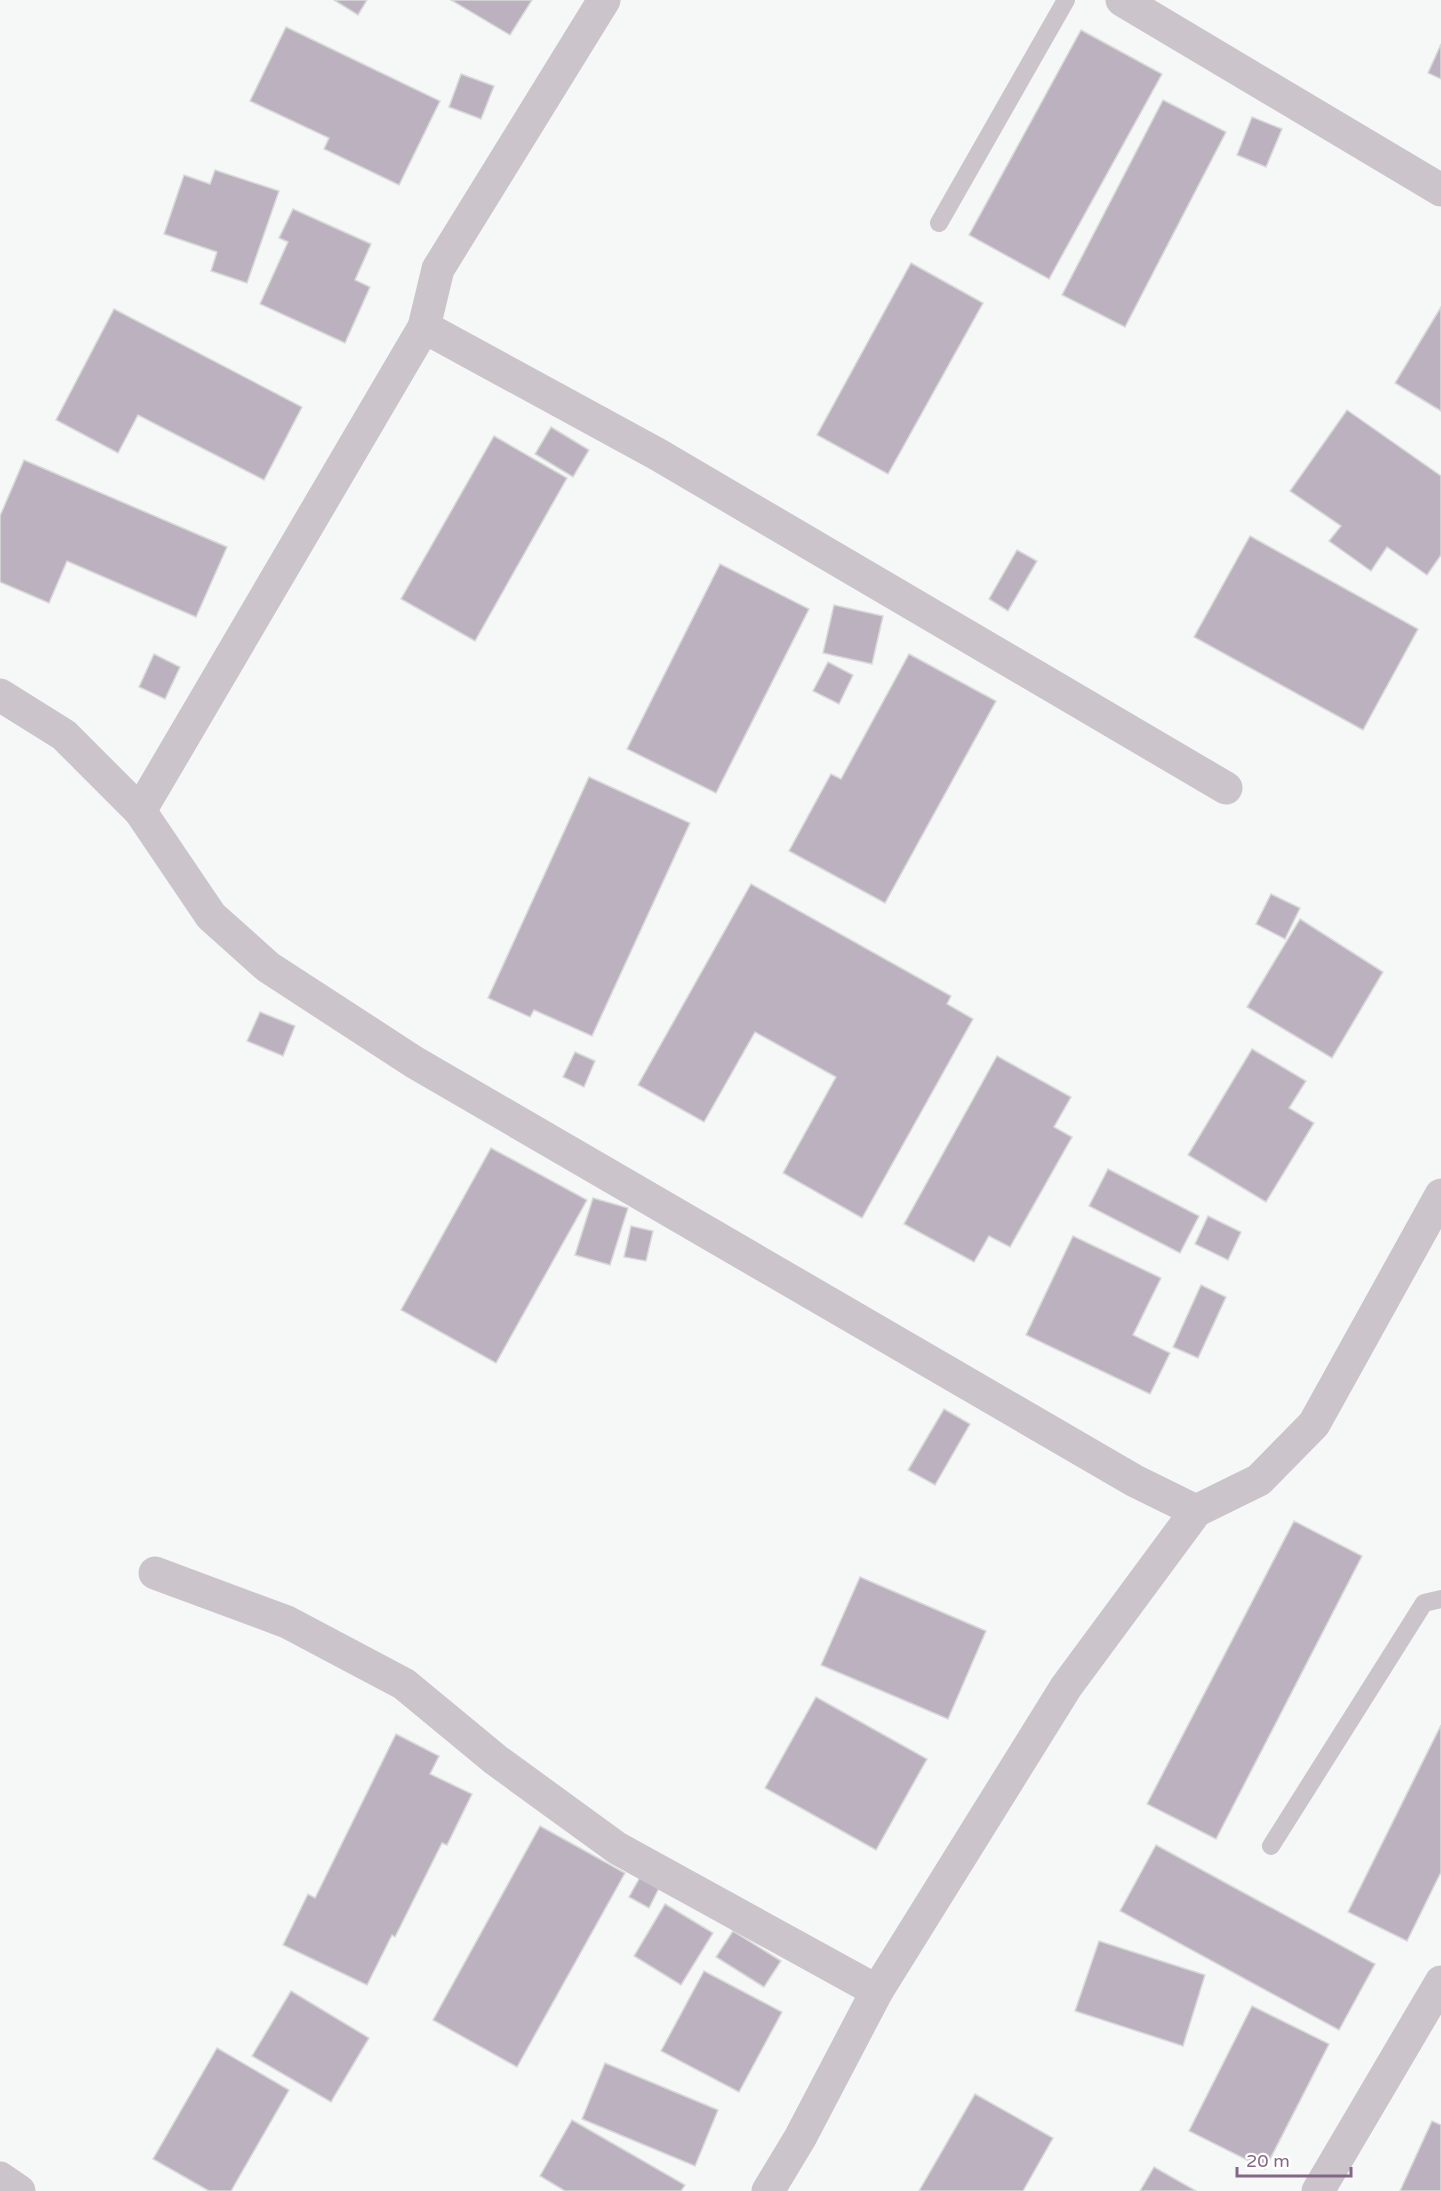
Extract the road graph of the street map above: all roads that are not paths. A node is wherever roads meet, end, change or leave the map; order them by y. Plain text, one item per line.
1 (604, 0) edge
2 (1066, 0) edge
3 (1122, 0) edge
4 (1441, 190) edge
5 (939, 223) dead end
6 (424, 327) junction
7 (0, 695) edge
8 (1226, 788) dead end
9 (140, 811) junction
10 (1441, 1195) edge
11 (1196, 1511) junction
12 (154, 1574) dead end
13 (1441, 1599) edge
14 (1271, 1846) dead end
15 (1441, 1982) edge
16 (877, 1991) junction
17 (0, 2178) edge
18 (19, 2191) edge
19 (768, 2191) edge
20 (1318, 2191) edge

1 - 6 street
2 - 5 lane
3 - 4 street
6 - 8 street
6 - 9 street
7 - 9 street
9 - 11 street
10 - 11 street
11 - 16 street
12 - 16 street
13 - 14 lane
15 - 20 street
16 - 19 street
17 - 18 street

